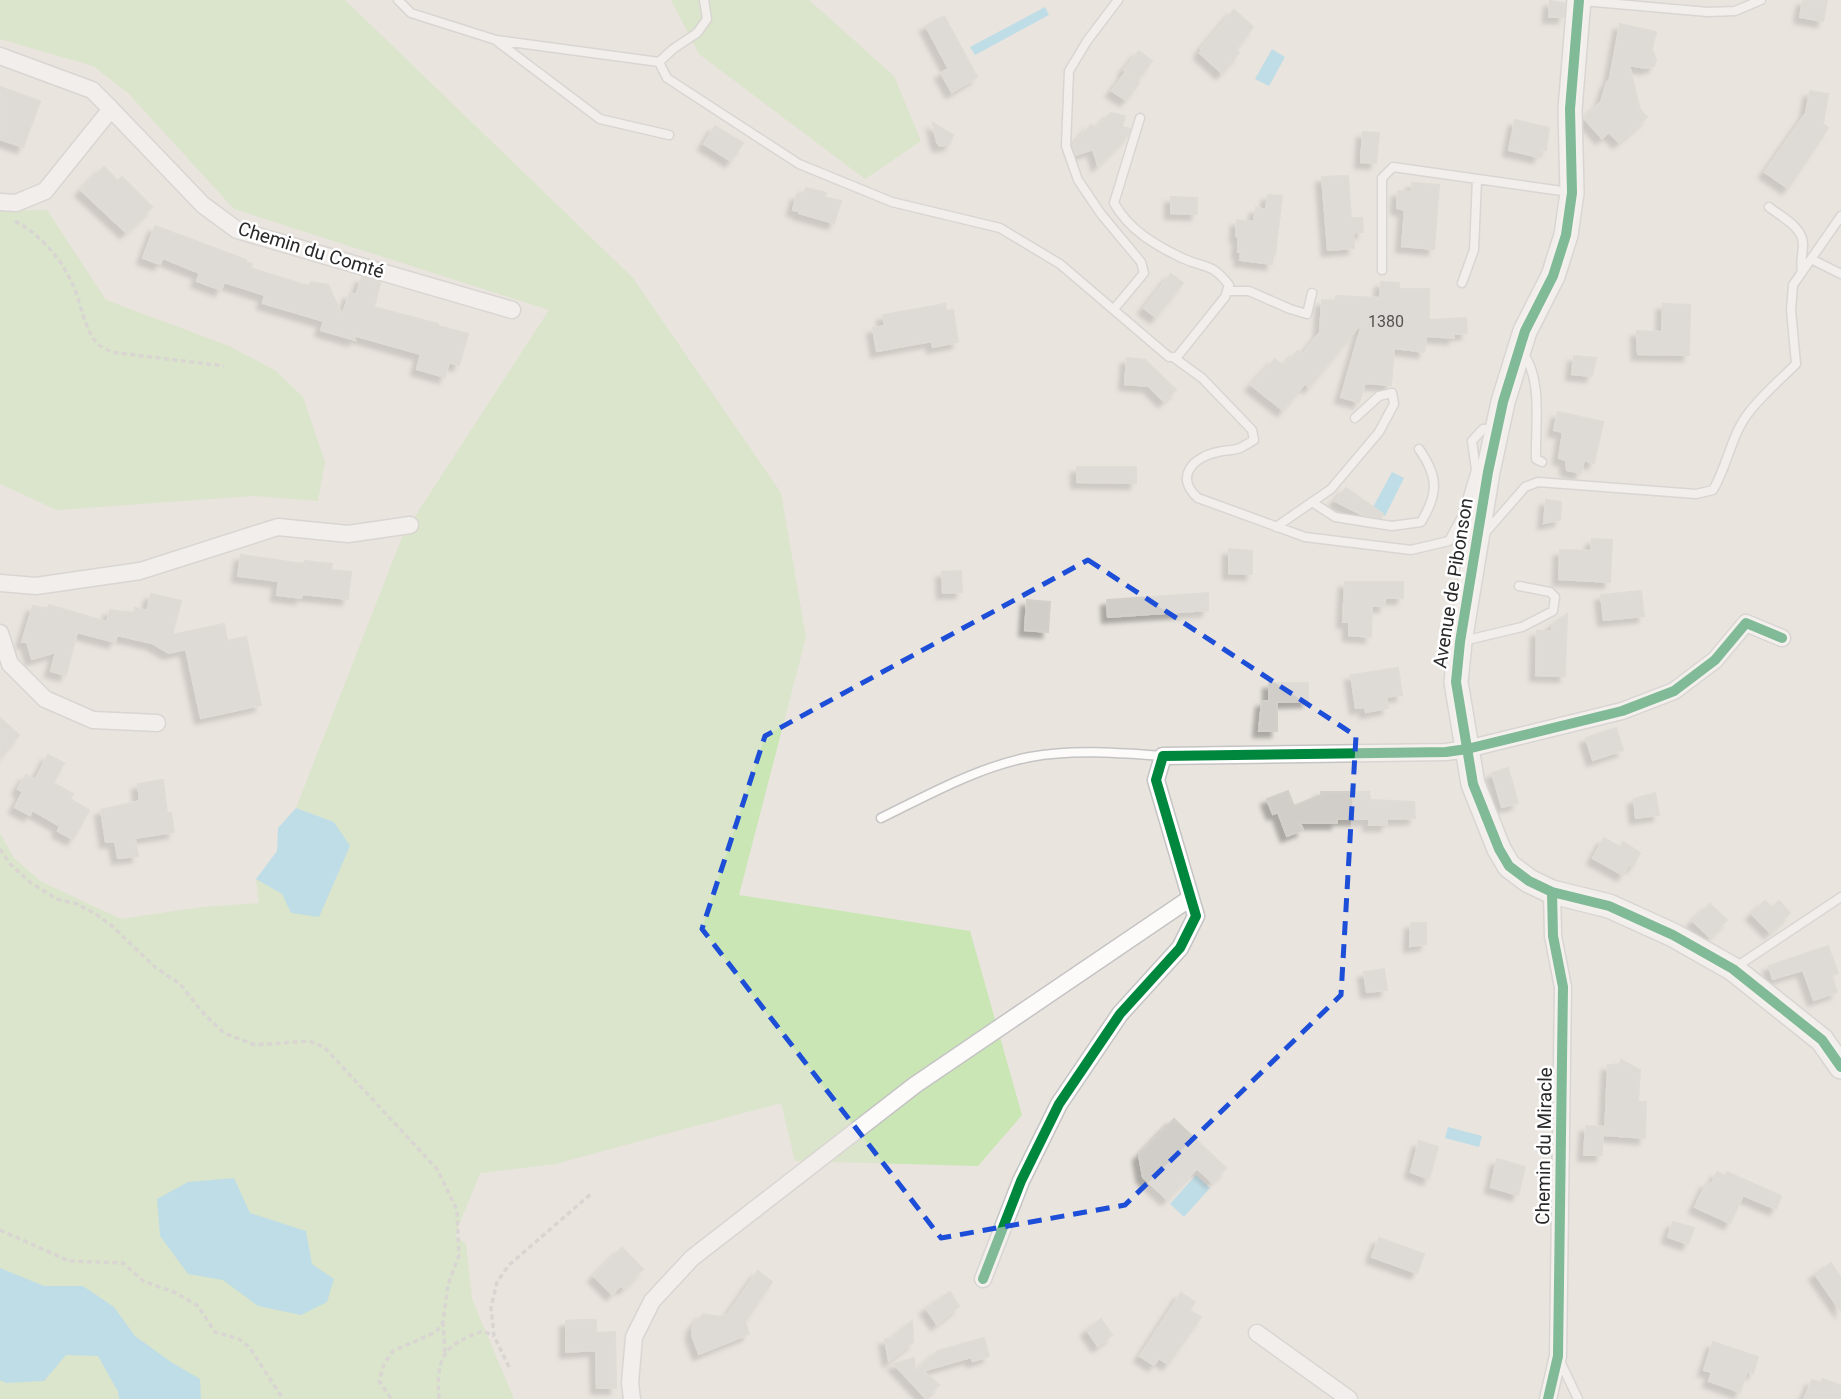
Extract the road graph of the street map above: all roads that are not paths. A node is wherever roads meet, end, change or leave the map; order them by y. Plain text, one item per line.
1 (398, 0) edge
2 (704, 0) edge
3 (1118, 0) edge
4 (1580, 0) edge
5 (1761, 0) edge
6 (496, 40) junction
7 (0, 56) edge
8 (659, 62) junction
9 (111, 109) junction
10 (1140, 118) dead end
11 (669, 135) dead end
12 (1477, 179) junction
13 (1572, 192) junction
14 (0, 202) edge
15 (1769, 207) dead end
16 (1841, 216) edge
17 (1811, 259) junction
18 (1382, 270) dead end
19 (1802, 272) junction
20 (1841, 274) edge
21 (1462, 283) dead end
22 (1227, 291) junction
23 (1312, 293) dead end
24 (1114, 309) junction
25 (512, 310) dead end
26 (1519, 348) junction
27 (1173, 357) junction
28 (1355, 418) dead end
29 (1498, 428) junction
30 (1419, 449) dead end
31 (1542, 462) dead end
32 (1312, 502) junction
33 (410, 525) dead end
34 (1276, 527) junction
35 (1477, 542) junction
36 (0, 583) edge
37 (1519, 586) dead end
38 (0, 633) edge
39 (1782, 638) dead end
40 (1460, 642) junction
41 (157, 723) dead end
42 (1467, 749) junction
43 (1163, 756) junction
44 (881, 818) dead end
45 (1552, 892) junction
46 (1841, 897) edge
47 (1189, 899) junction
48 (1733, 969) junction
49 (1841, 1067) edge
50 (983, 1279) dead end
51 (1257, 1333) dead end
52 (1558, 1356) junction
53 (632, 1399) edge
54 (1349, 1399) edge
55 (1548, 1399) edge
56 (1578, 1399) edge

1 - 6 lane
2 - 8 lane
3 - 24 lane
4 - 5 lane
4 - 13 street, Avenue de Pibonson
6 - 8 lane
6 - 11 lane
7 - 9 street, Chemin du Comté
8 - 24 lane
9 - 14 street
9 - 25 street, Chemin du Comté
10 - 22 lane
12 - 13 lane
12 - 18 lane
12 - 21 lane
13 - 26 street, Avenue de Pibonson
15 - 19 lane
16 - 17 lane
17 - 19 lane
17 - 20 lane
19 - 35 lane
22 - 23 lane
22 - 27 lane
24 - 27 lane
26 - 29 street, Avenue de Pibonson
26 - 31 lane
27 - 34 lane
28 - 32 lane
29 - 34 lane
29 - 35 street, Avenue de Pibonson
30 - 32 lane
32 - 34 lane
33 - 36 street
35 - 40 street, Avenue de Pibonson
37 - 40 lane
38 - 41 street
39 - 42 street
40 - 42 street, Avenue de Pibonson
42 - 43 street
42 - 45 street, Avenue de Pibonson
43 - 44 lane
43 - 47 street
45 - 48 street, Avenue de Pibonson
45 - 52 street, Chemin du Miracle
46 - 48 lane
47 - 50 street
47 - 53 street
48 - 49 street, Avenue de Pibonson
51 - 54 street
52 - 55 street, Chemin du Miracle
52 - 56 lane

